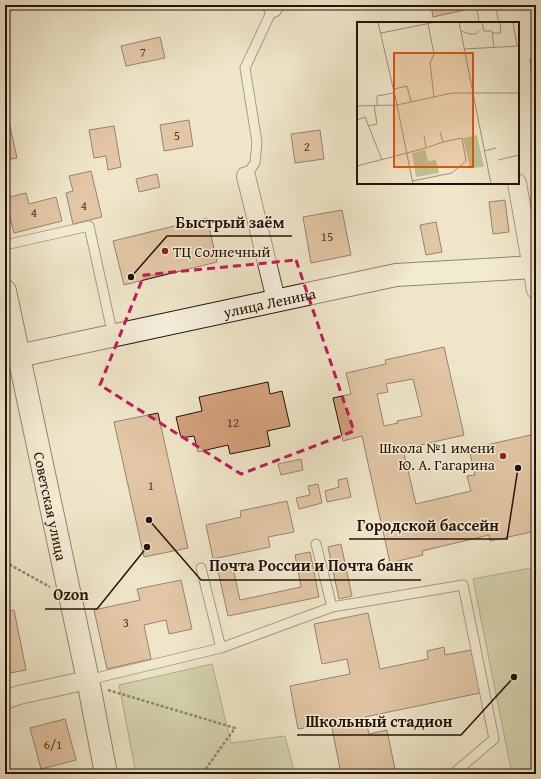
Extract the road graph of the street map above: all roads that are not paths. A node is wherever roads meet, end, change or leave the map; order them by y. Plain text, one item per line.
1 (486, 5) edge
2 (273, 6) edge
3 (489, 22) edge
4 (246, 176) joint
5 (517, 184) edge
6 (5, 245) edge
7 (534, 267) edge
8 (536, 290) edge
9 (5, 291) edge
10 (276, 300) junction
11 (113, 336) junction
12 (12, 356) edge
13 (316, 544) dead end
14 (201, 568) dead end
15 (332, 607) junction
16 (221, 648) junction
17 (88, 680) junction
18 (5, 700) edge
19 (106, 774) edge
20 (453, 774) edge

1 - 3 street
2 - 4 lane
4 - 10 street
5 - 7 street
6 - 11 lane
7 - 8 street
7 - 10 main road, улица Ленина
9 - 12 main road, Советская улица
10 - 11 main road, улица Ленина
11 - 12 main road, улица Ленина
12 - 17 main road, Советская улица
13 - 15 lane
14 - 16 lane
15 - 16 lane
15 - 20 lane
16 - 17 lane
17 - 18 street
17 - 19 main road, Советская улица

